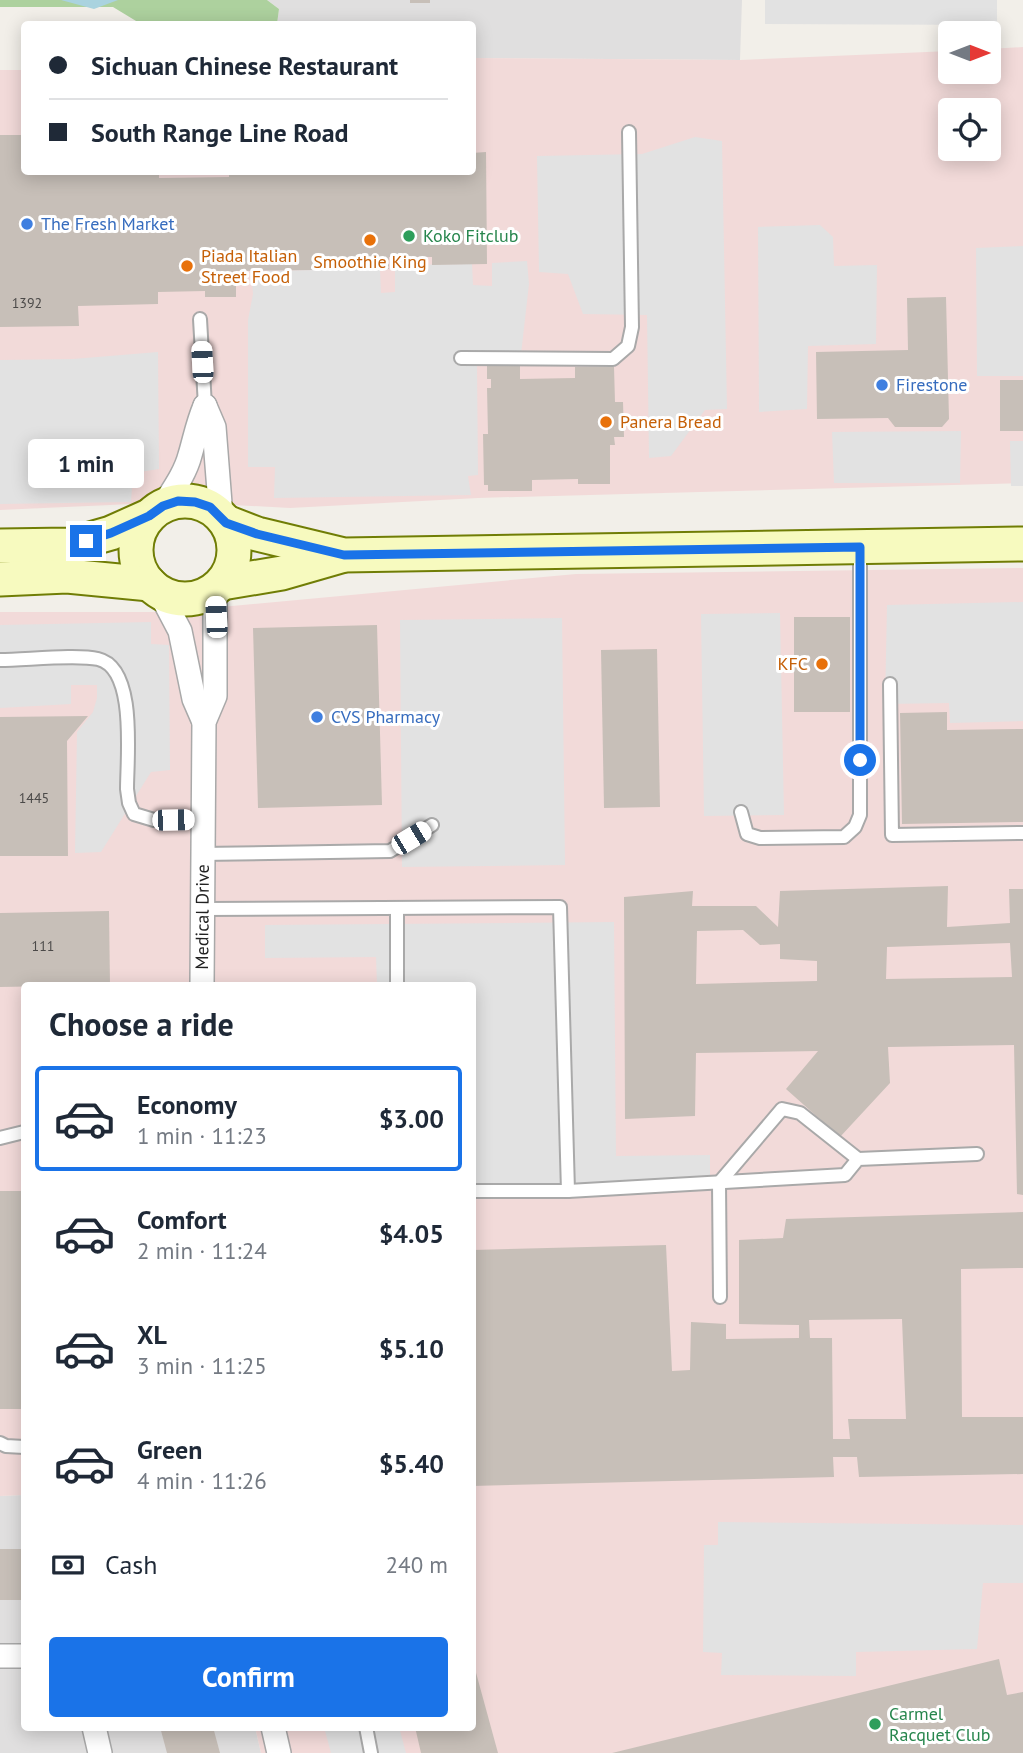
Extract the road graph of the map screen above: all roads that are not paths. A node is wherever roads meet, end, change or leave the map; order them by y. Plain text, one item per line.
1 (629, 132) dead end
2 (201, 319) dead end
3 (461, 358) dead end
4 (205, 406) junction
5 (156, 511) junction
6 (224, 519) junction
7 (1023, 544) edge
8 (0, 545) edge
9 (860, 547) junction
10 (344, 555) junction
11 (0, 579) edge
12 (218, 587) junction
13 (155, 588) junction
14 (0, 660) edge
15 (890, 684) dead end
16 (204, 722) junction
17 (741, 812) dead end
18 (202, 820) junction
19 (432, 825) dead end
20 (1023, 833) edge
21 (201, 854) junction
22 (397, 908) junction
23 (202, 909) junction
24 (202, 982) edge
25 (397, 982) edge
26 (21, 1133) edge
27 (0, 1138) edge
28 (976, 1154) dead end
29 (858, 1160) junction
30 (719, 1182) junction
31 (476, 1191) edge
32 (568, 1191) junction
33 (720, 1297) dead end
34 (0, 1443) edge
35 (21, 1447) edge
36 (0, 1656) edge
37 (21, 1656) edge
38 (95, 1731) edge
39 (274, 1731) edge
40 (367, 1731) edge
41 (100, 1753) edge
42 (279, 1753) edge
43 (371, 1753) edge

1 - 3 lane
2 - 4 lane
4 - 5 street
4 - 6 street
5 - 6 main road
5 - 8 main road
5 - 13 main road
6 - 10 main road
6 - 12 main road
7 - 9 main road
9 - 10 main road
9 - 17 lane
10 - 12 main road
11 - 13 main road
12 - 13 main road
12 - 16 street, Medical Drive
13 - 16 street, Medical Drive
14 - 18 lane
15 - 20 lane
16 - 18 street, Medical Drive
18 - 21 street, Medical Drive
19 - 21 lane
21 - 23 street, Medical Drive
22 - 23 lane
22 - 25 lane
22 - 32 lane
23 - 24 street, Medical Drive
26 - 27 lane
28 - 29 lane
29 - 30 lane
29 - 30 lane
30 - 32 lane
30 - 33 lane
31 - 32 lane
34 - 35 lane
36 - 37 street
38 - 41 street
39 - 42 street
40 - 43 lane

